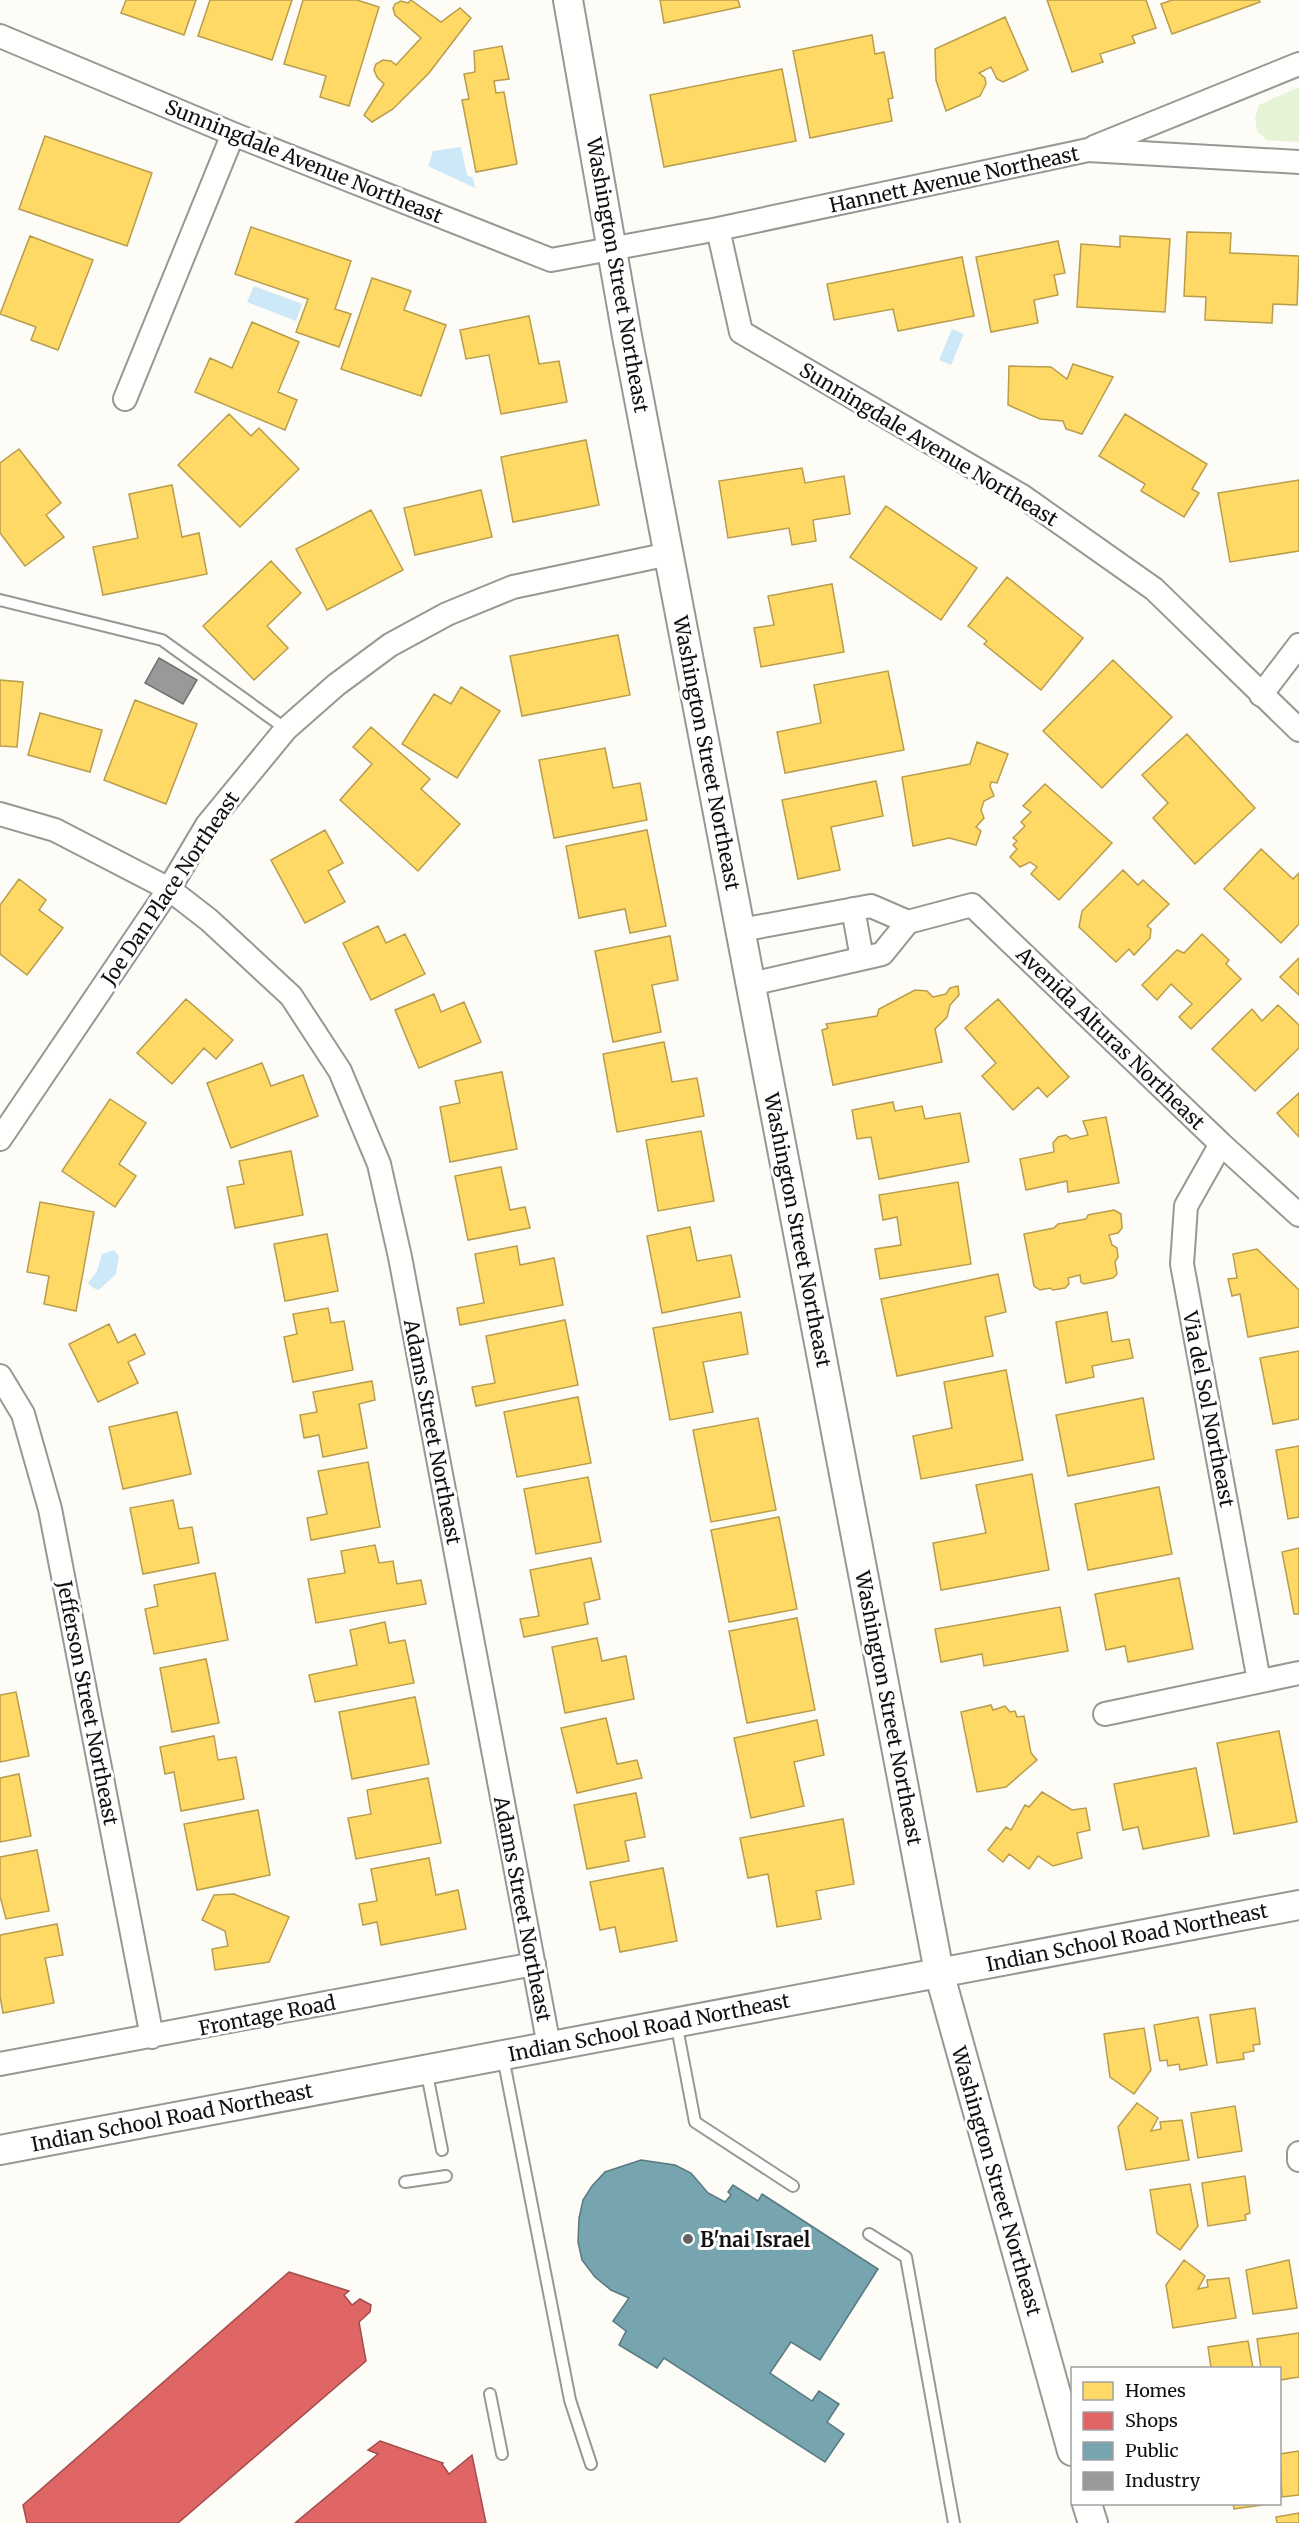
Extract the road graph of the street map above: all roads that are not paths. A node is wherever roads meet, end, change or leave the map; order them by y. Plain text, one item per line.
1 (568, 0) edge
2 (0, 36) edge
3 (1299, 64) edge
4 (233, 134) junction
5 (1088, 150) junction
6 (1299, 162) edge
7 (718, 229) junction
8 (613, 249) junction
9 (125, 399) dead end
10 (669, 554) junction
11 (0, 600) edge
12 (1299, 645) edge
13 (1261, 695) junction
14 (286, 729) junction
15 (1299, 730) edge
16 (0, 814) edge
17 (169, 889) junction
18 (853, 909) junction
19 (908, 922) junction
20 (741, 930) junction
21 (862, 958) junction
22 (751, 984) junction
23 (0, 1139) edge
24 (1221, 1144) junction
25 (1299, 1215) edge
26 (0, 1376) edge
27 (1299, 1673) edge
28 (1259, 1681) junction
29 (1105, 1714) dead end
30 (1299, 1905) edge
31 (534, 1964) junction
32 (939, 1972) junction
33 (676, 2022) junction
34 (152, 2037) junction
35 (549, 2046) junction
36 (502, 2055) junction
37 (0, 2064) edge
38 (426, 2069) junction
39 (0, 2150) edge
40 (442, 2150) dead end
41 (446, 2176) dead end
42 (405, 2182) dead end
43 (793, 2186) dead end
44 (869, 2234) dead end
45 (490, 2394) dead end
46 (1071, 2447) edge
47 (502, 2454) dead end
48 (591, 2464) dead end
49 (1087, 2505) edge
50 (954, 2523) edge
51 (1093, 2523) edge

1 - 8 street, Washington Street Northeast
2 - 4 street, Sunningdale Avenue Northeast
3 - 5 street
4 - 8 street, Sunningdale Avenue Northeast
4 - 9 street
5 - 6 street, Hannett Avenue Northeast
5 - 7 street, Hannett Avenue Northeast
7 - 8 street, Hannett Avenue Northeast
7 - 13 street, Sunningdale Avenue Northeast
8 - 10 street, Washington Street Northeast
10 - 14 street, Joe Dan Place Northeast
10 - 20 street, Washington Street Northeast
11 - 14 lane
12 - 13 street
13 - 15 street, Sunningdale Avenue Northeast
14 - 17 street, Joe Dan Place Northeast
16 - 17 street, Adams Street Northeast
17 - 23 street, Joe Dan Place Northeast
17 - 31 street, Adams Street Northeast
18 - 19 street
18 - 20 street
18 - 21 street
19 - 21 street
19 - 24 street, Avenida Alturas Northeast
20 - 22 street, Washington Street Northeast
21 - 22 street
22 - 32 street, Washington Street Northeast
24 - 25 street, Avenida Alturas Northeast
24 - 28 street, Via del Sol Northeast
26 - 34 street, Jefferson Street Northeast
27 - 28 street
28 - 29 street
30 - 32 street, Indian School Road Northeast
31 - 34 street, Frontage Road
31 - 35 street, Adams Street Northeast
32 - 33 street, Indian School Road Northeast
32 - 46 street, Washington Street Northeast
33 - 35 street, Indian School Road Northeast
33 - 43 lane
34 - 37 street, Frontage Road
35 - 36 street, Indian School Road Northeast
36 - 38 street, Indian School Road Northeast
36 - 48 lane
38 - 39 street, Indian School Road Northeast
38 - 40 lane
41 - 42 lane
44 - 50 lane
45 - 47 lane
49 - 51 street

